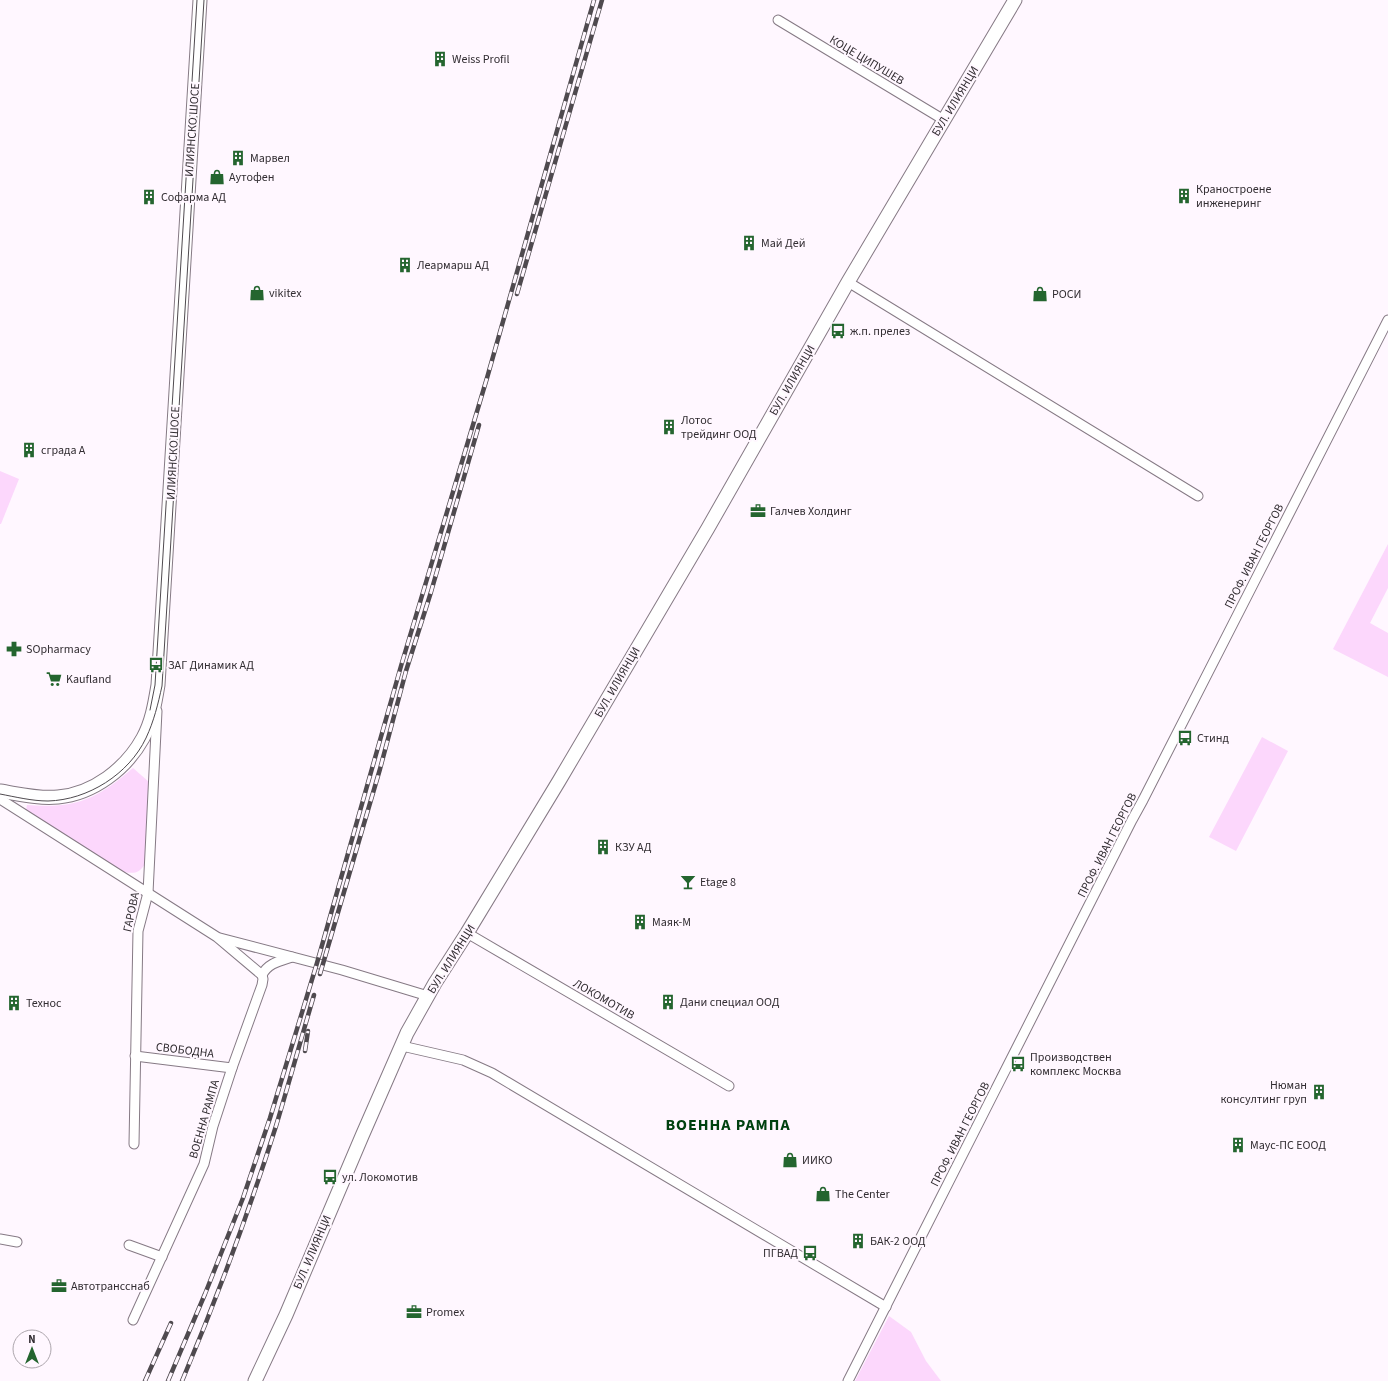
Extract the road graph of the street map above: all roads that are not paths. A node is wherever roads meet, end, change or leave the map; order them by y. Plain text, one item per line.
1 (200, 0) edge
2 (1015, 0) edge
3 (778, 20) dead end
4 (944, 120) junction
5 (848, 282) junction
6 (1388, 320) edge
7 (1198, 496) dead end
8 (158, 686) junction
9 (0, 791) edge
10 (0, 799) edge
11 (148, 893) junction
12 (467, 933) junction
13 (217, 937) junction
14 (293, 957) junction
15 (262, 975) junction
16 (428, 996) junction
17 (402, 1046) junction
18 (135, 1056) junction
19 (232, 1068) junction
20 (729, 1086) dead end
21 (134, 1144) dead end
22 (0, 1239) edge
23 (18, 1242) dead end
24 (129, 1245) dead end
25 (162, 1257) junction
26 (886, 1307) junction
27 (133, 1320) dead end
28 (255, 1381) edge
29 (848, 1381) edge

1 - 8 street, ИЛИЯНСКО ШОСЕ
2 - 4 street, БУЛ. ИЛИЯНЦИ
3 - 4 street, КОЦЕ ЦИПУШЕВ
4 - 5 street, БУЛ. ИЛИЯНЦИ
5 - 7 street
5 - 12 street, БУЛ. ИЛИЯНЦИ
6 - 26 street, ПРОФ. ИВАН ГЕОРГОВ
8 - 9 street, ИЛИЯНСКО ШОСЕ
8 - 11 street, ГАРОВА
10 - 11 street
11 - 13 street
11 - 18 street, ГАРОВА
12 - 16 street, БУЛ. ИЛИЯНЦИ
12 - 20 street, ЛОКОМОТИВ
13 - 14 street
13 - 15 street
14 - 15 street
14 - 16 street
15 - 19 street, ВОЕННА РАМПА
16 - 17 street, БУЛ. ИЛИЯНЦИ
17 - 26 street
17 - 28 street, БУЛ. ИЛИЯНЦИ
18 - 19 street, СВОБОДНА
18 - 21 street, ГАРОВА
19 - 25 street, ВОЕННА РАМПА
22 - 23 street
24 - 25 street
25 - 27 street, ВОЕННА РАМПА
26 - 29 street, ПРОФ. ИВАН ГЕОРГОВ

